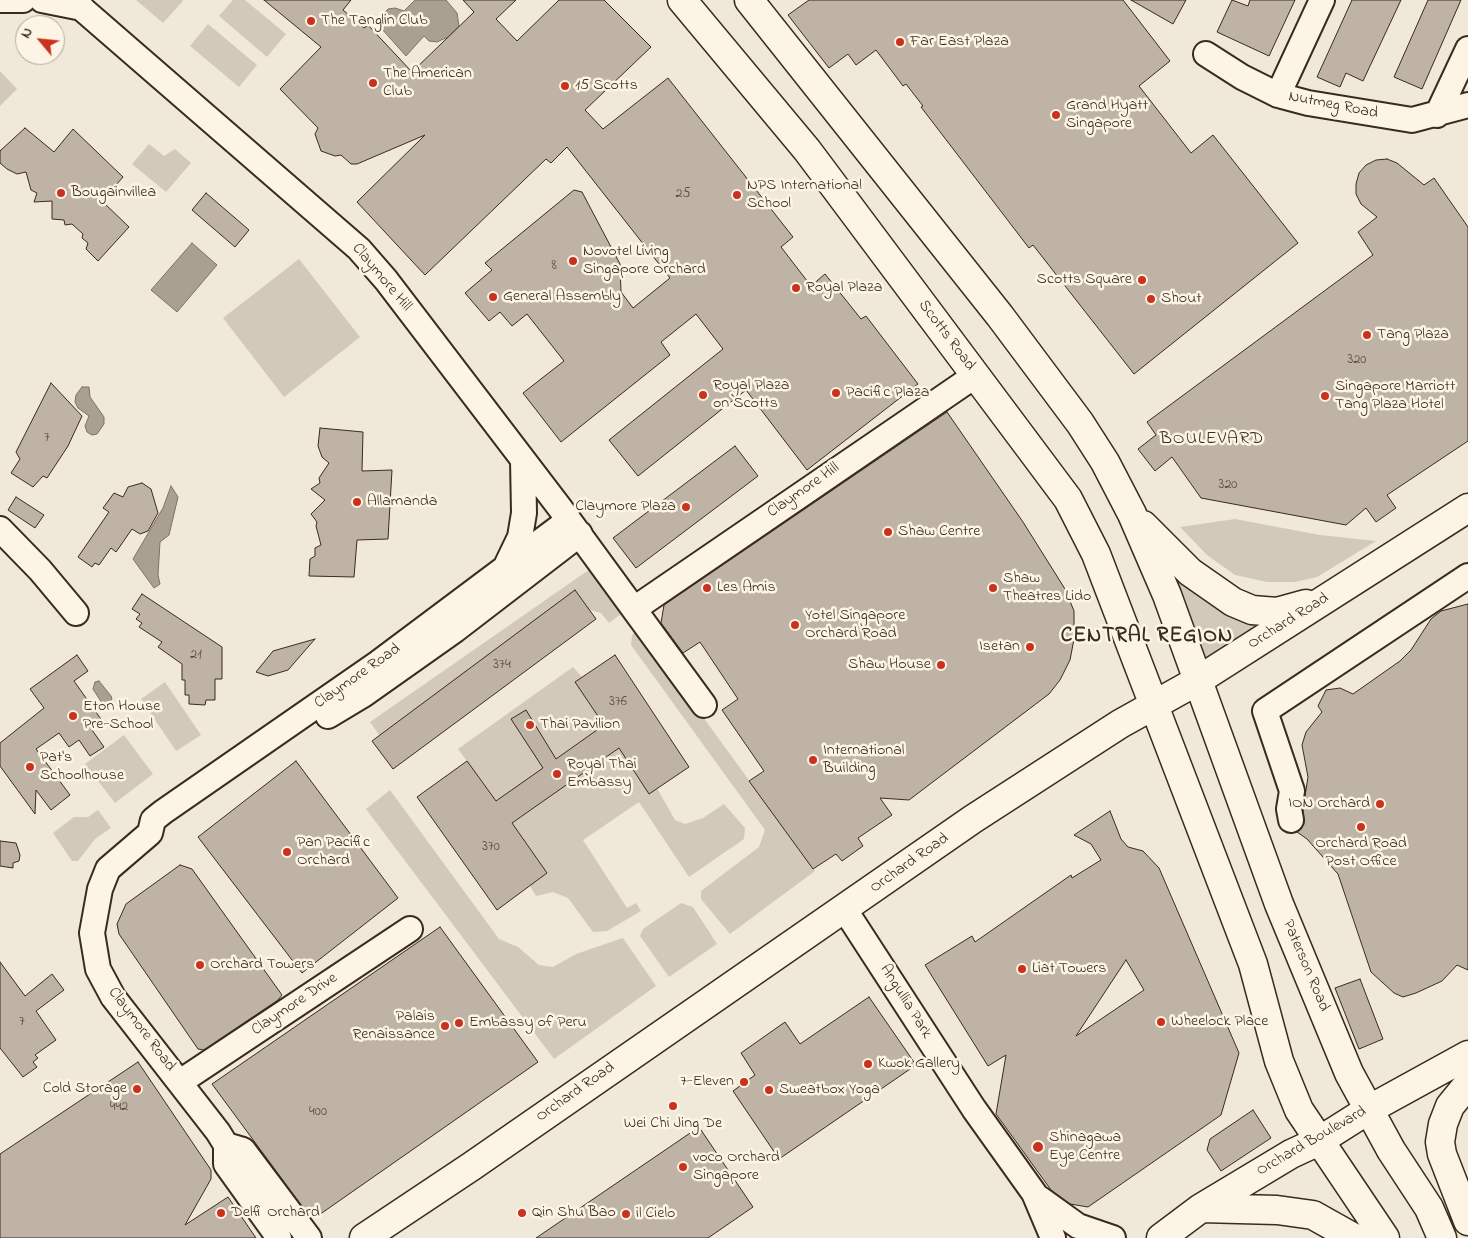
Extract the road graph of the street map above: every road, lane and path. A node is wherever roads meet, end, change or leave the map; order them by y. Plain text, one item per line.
1 (0, 0) edge
2 (23, 0) edge
3 (42, 0) edge
4 (682, 0) edge
5 (749, 0) edge
6 (1322, 0) edge
7 (77, 4) edge
8 (1468, 49) edge
9 (1206, 54) dead end
10 (1278, 94) junction
11 (1468, 105) edge
12 (1437, 115) junction
13 (976, 375) junction
14 (523, 460) junction
15 (1468, 508) edge
16 (1132, 514) junction
17 (575, 527) junction
18 (0, 529) edge
19 (505, 568) junction
20 (1468, 576) edge
21 (1327, 598) junction
22 (634, 609) junction
23 (76, 613) dead end
24 (1197, 681) junction
25 (704, 705) dead end
26 (1154, 705) junction
27 (1291, 820) dead end
28 (150, 833) junction
29 (845, 910) junction
30 (410, 929) dead end
31 (1468, 1055) edge
32 (180, 1082) junction
33 (1468, 1084) edge
34 (1368, 1110) junction
35 (1318, 1141) junction
36 (226, 1145) junction
37 (1034, 1193) junction
38 (1201, 1208) junction
39 (1468, 1221) edge
40 (280, 1238) edge
41 (309, 1238) edge
42 (364, 1238) edge
43 (1053, 1238) edge
44 (1113, 1238) edge
45 (1161, 1238) edge
46 (1354, 1238) edge
47 (1384, 1238) edge
48 (1442, 1238) edge

1 - 2 street
3 - 7 street
4 - 13 main road, Scotts Road
5 - 16 main road
6 - 10 street
7 - 14 street, Claymore Hill
8 - 12 street
9 - 10 street, Nutmeg Road
10 - 12 street, Nutmeg Road
11 - 12 street, Nutmeg Road
13 - 22 street, Claymore Hill
13 - 26 main road, Scotts Road
14 - 17 street, Claymore Hill
14 - 19 street
15 - 21 main road, Orchard Road
16 - 21 main road
16 - 24 main road
17 - 19 street, Claymore Road
17 - 22 street, Claymore Hill
17 - 28 street, Claymore Road
18 - 23 street
19 - 28 street, Claymore Road
20 - 27 street
21 - 24 main road, Orchard Road
22 - 25 street, Claymore Hill
24 - 26 main road, Orchard Road
24 - 34 main road, Paterson Road
26 - 29 main road, Orchard Road
26 - 35 main road
28 - 32 street, Claymore Road
29 - 37 street, Angullia Park
29 - 42 main road, Orchard Road
30 - 32 street, Claymore Drive
31 - 34 main road, Orchard Boulevard
32 - 36 street, Claymore Road
33 - 39 main road
34 - 35 main road, Orchard Boulevard
34 - 48 main road, Paterson Road
35 - 38 main road, Orchard Boulevard
35 - 47 main road
36 - 40 street, Claymore Road
36 - 41 street, Claymore Road
37 - 43 street, Angullia Park
37 - 44 street, Angullia Park
38 - 45 main road, Orchard Boulevard
38 - 46 main road

